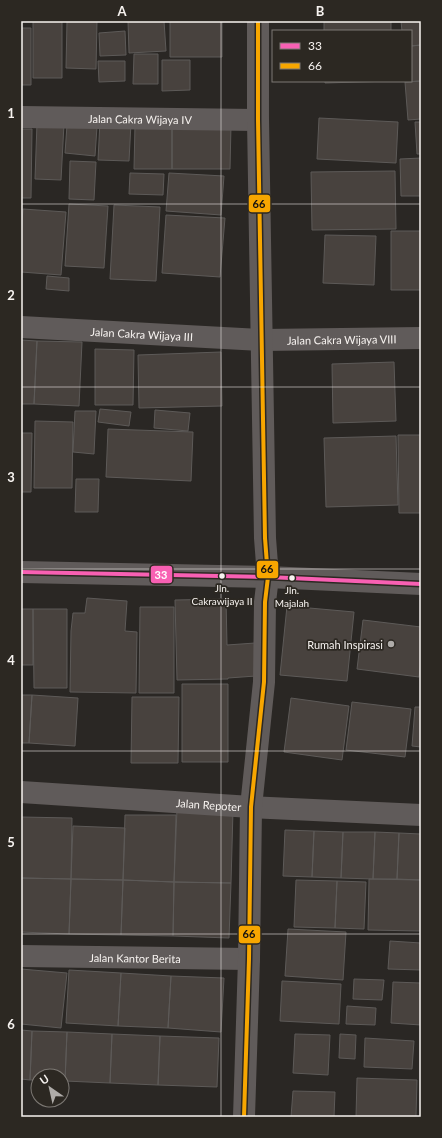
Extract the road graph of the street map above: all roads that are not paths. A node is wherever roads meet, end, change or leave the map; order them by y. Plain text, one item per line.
1 (258, 21) edge
2 (21, 117) edge
3 (258, 120) junction
4 (21, 327) edge
5 (421, 338) edge
6 (262, 340) junction
7 (21, 572) edge
8 (268, 577) junction
9 (421, 584) edge
10 (21, 792) edge
11 (251, 807) junction
12 (421, 815) edge
13 (21, 956) edge
14 (249, 959) junction
15 (244, 1117) edge

1 - 3 street
2 - 3 street, Jalan Cakra Wijaya IV
3 - 6 street
4 - 6 street, Jalan Cakra Wijaya III
5 - 6 street, Jalan Cakra Wijaya VIII
6 - 8 street
7 - 8 street
8 - 9 street
8 - 11 street
10 - 11 street, Jalan Repoter
11 - 12 street, Jalan Repoter
11 - 14 street
13 - 14 street, Jalan Kantor Berita
14 - 15 street

